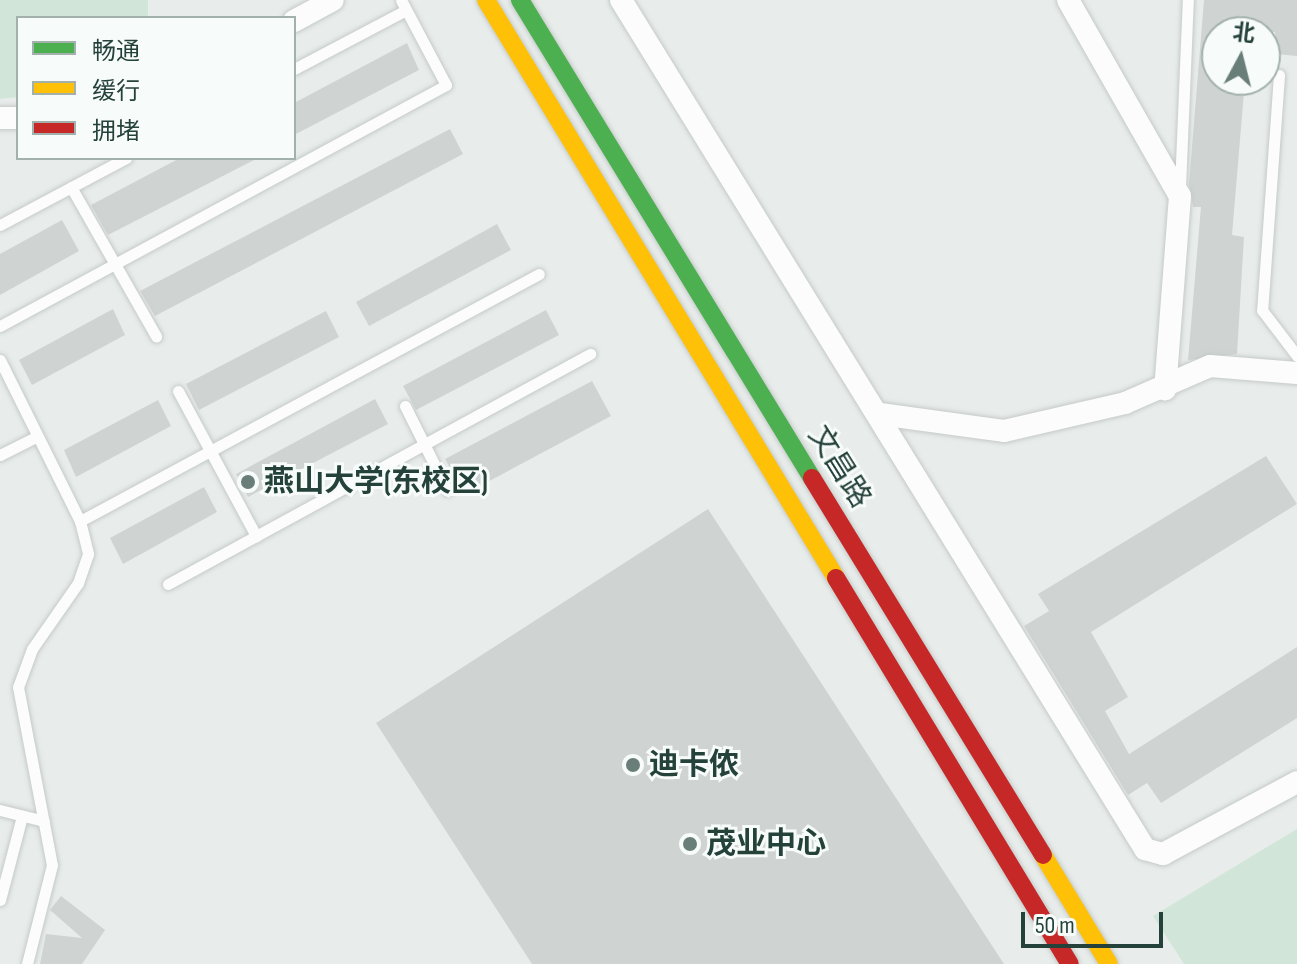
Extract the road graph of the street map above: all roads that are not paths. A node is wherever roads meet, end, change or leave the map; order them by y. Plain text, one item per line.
1 (333, 0) edge
2 (486, 0) edge
3 (520, 0) edge
4 (621, 0) edge
5 (1068, 0) edge
6 (1188, 0) edge
7 (402, 6) edge
8 (296, 20) edge
9 (296, 68) edge
10 (1277, 96) edge
11 (122, 160) edge
12 (279, 160) edge
13 (285, 172) junction
14 (71, 187) junction
15 (1180, 196) junction
16 (0, 225) edge
17 (114, 264) junction
18 (539, 274) dead end
19 (0, 326) edge
20 (156, 336) dead end
21 (590, 354) dead end
22 (1297, 356) edge
23 (0, 360) edge
24 (1297, 373) edge
25 (1165, 389) junction
26 (178, 391) dead end
27 (405, 406) dead end
28 (880, 414) junction
29 (38, 436) junction
30 (424, 445) junction
31 (210, 451) junction
32 (0, 455) edge
33 (447, 490) dead end
34 (80, 521) junction
35 (256, 536) junction
36 (168, 584) dead end
37 (1297, 782) edge
38 (0, 810) edge
39 (22, 816) junction
40 (44, 821) junction
41 (0, 900) edge
42 (27, 964) edge
43 (1070, 964) edge
44 (1109, 964) edge

1 - 8 street
2 - 43 main road, 文昌路
3 - 44 main road, 文昌路
4 - 28 street
5 - 15 street
6 - 15 lane
7 - 9 lane
7 - 13 lane
10 - 22 lane
11 - 14 lane
12 - 13 lane
13 - 17 lane
14 - 16 lane
14 - 17 lane
15 - 25 street
17 - 19 lane
17 - 20 lane
18 - 31 lane
21 - 30 lane
23 - 29 lane
24 - 25 street
25 - 28 street
26 - 31 lane
27 - 30 lane
28 - 37 street
29 - 32 lane
29 - 34 lane
30 - 33 lane
30 - 35 lane
31 - 34 lane
31 - 35 lane
34 - 40 lane
35 - 36 lane
38 - 39 lane
39 - 40 lane
39 - 41 lane
40 - 42 lane

